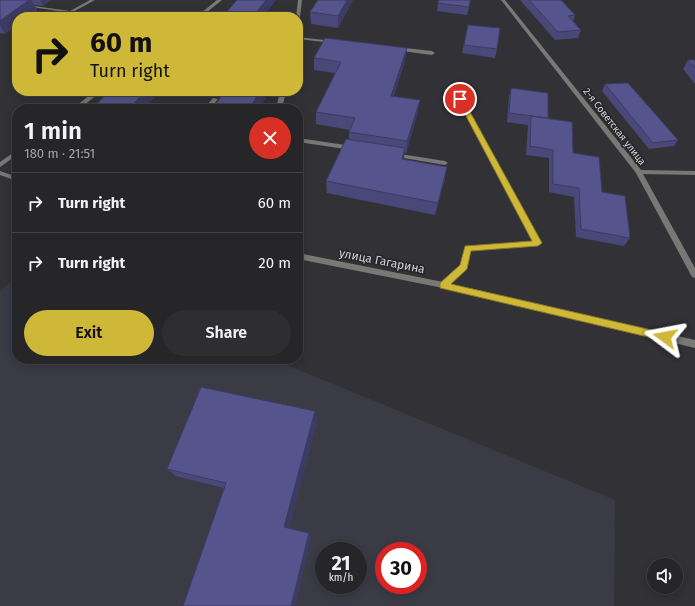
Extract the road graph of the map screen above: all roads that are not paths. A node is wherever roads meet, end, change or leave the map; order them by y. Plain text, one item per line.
1 (92, 0) edge
2 (220, 0) edge
3 (300, 0) edge
4 (503, 0) edge
5 (24, 6) edge
6 (204, 12) edge
7 (299, 12) edge
8 (303, 39) edge
9 (337, 43) edge
10 (392, 49) edge
11 (432, 54) dead end
12 (92, 96) edge
13 (215, 99) dead end
14 (460, 99) dead end
15 (82, 104) edge
16 (211, 104) edge
17 (303, 141) edge
18 (360, 150) edge
19 (383, 154) edge
20 (12, 156) edge
21 (445, 164) dead end
22 (0, 165) edge
23 (640, 172) junction
24 (0, 173) edge
25 (695, 173) edge
26 (12, 177) edge
27 (303, 257) edge
28 (695, 275) edge
29 (443, 286) junction
30 (695, 344) edge

1 - 5 street
2 - 6 street
3 - 7 street
4 - 23 street, 2-я Советская улица
8 - 9 street
10 - 11 street
12 - 15 street
13 - 16 street
14 - 29 street
17 - 18 street
19 - 21 street
20 - 22 street
23 - 25 street
23 - 28 street, 2-я Советская улица
24 - 26 street
27 - 29 street, улица Гагарина
29 - 30 street, улица Гагарина

